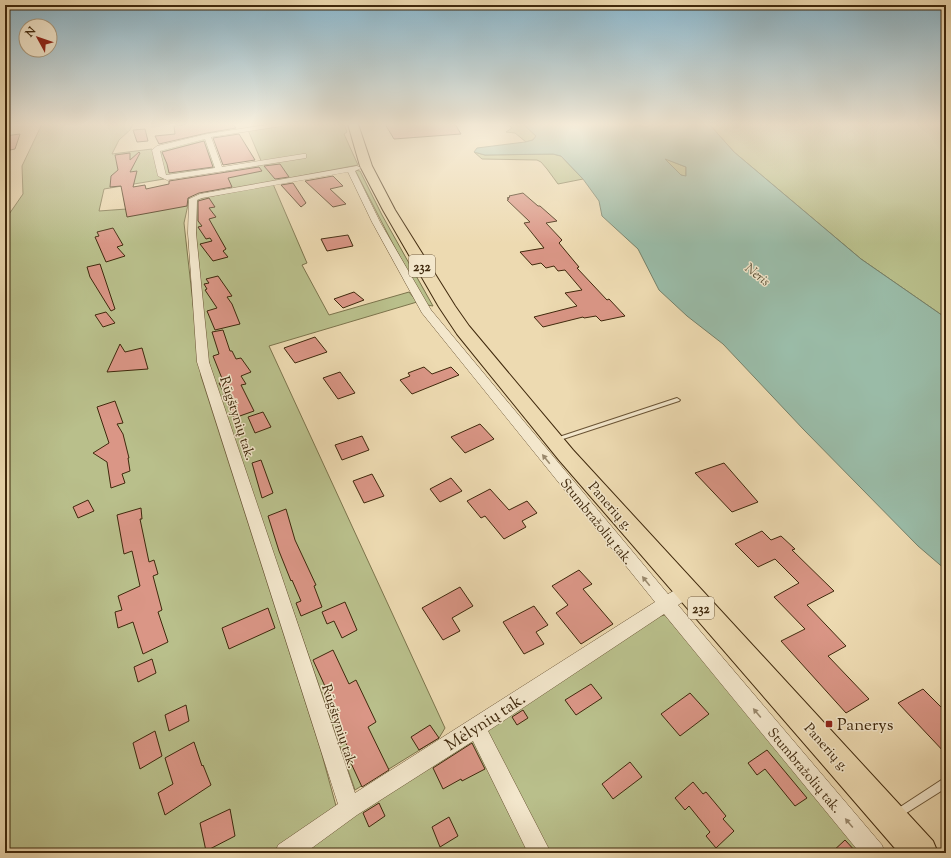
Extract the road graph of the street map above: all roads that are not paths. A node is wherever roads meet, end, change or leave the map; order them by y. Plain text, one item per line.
1 (159, 164) edge
2 (218, 164) edge
3 (252, 164) edge
4 (358, 167) junction
5 (220, 169) junction
6 (677, 400) dead end
7 (554, 440) junction
8 (676, 598) junction
9 (476, 728) junction
10 (946, 782) edge
11 (350, 808) junction
12 (890, 817) junction
13 (286, 853) edge
14 (540, 853) edge
15 (874, 853) edge
16 (921, 853) edge

1 - 5 street
2 - 5 street
3 - 5 street
4 - 7 main road, Panerių g. / 232
8 -> 4 street, Stumbražolių tak.
4 - 11 street, Rūgštynių tak.
6 - 7 lane
7 - 8 main road, Panerių g. / 232
8 - 9 street, Mėlynių tak.
8 - 12 main road, Panerių g. / 232
15 -> 8 street, Stumbražolių tak.
9 - 11 street, Mėlynių tak.
9 - 14 street
10 - 12 lane
11 - 13 street, Mėlynių tak.
12 - 16 main road, Panerių g. / 232

